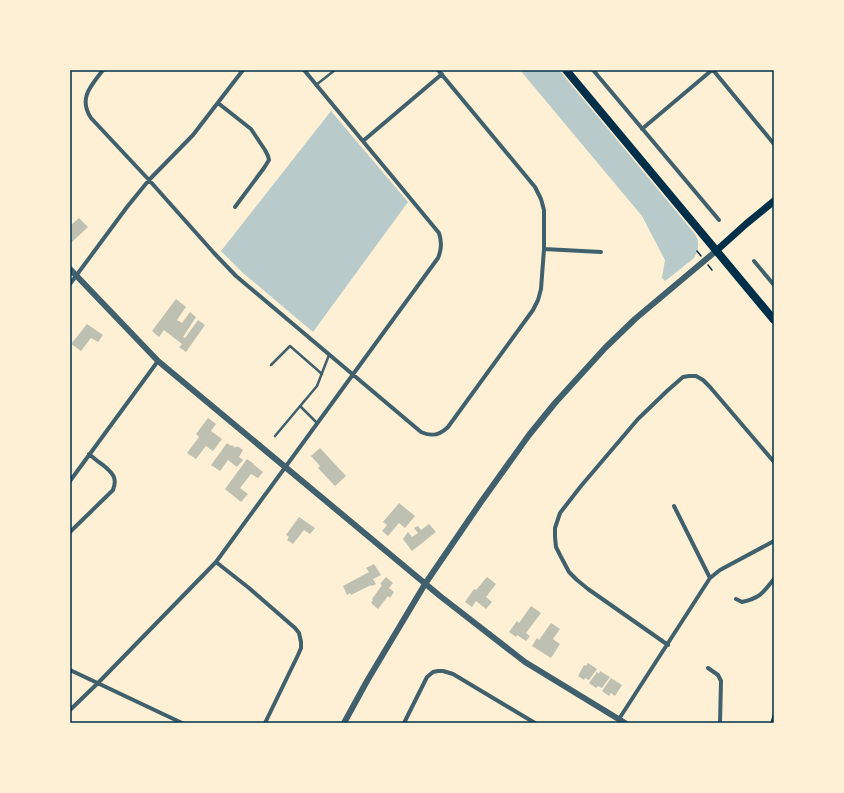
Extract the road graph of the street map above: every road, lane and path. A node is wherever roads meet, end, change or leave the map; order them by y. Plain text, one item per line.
1 (103, 70) edge
2 (243, 70) edge
3 (304, 70) edge
4 (335, 70) edge
5 (438, 70) edge
6 (566, 70) edge
7 (594, 70) edge
8 (712, 70) edge
9 (442, 74) junction
10 (316, 85) junction
11 (218, 103) junction
12 (642, 129) junction
13 (363, 141) junction
14 (774, 144) edge
15 (149, 180) junction
16 (774, 201) edge
17 (235, 207) dead end
18 (719, 220) dead end
19 (544, 250) junction
20 (716, 251) junction
21 (601, 252) dead end
22 (754, 261) dead end
23 (70, 270) edge
24 (76, 276) junction
25 (70, 284) edge
26 (774, 285) edge
27 (774, 320) edge
28 (330, 355) junction
29 (158, 361) junction
30 (271, 365) dead end
31 (322, 374) junction
32 (353, 374) junction
33 (300, 406) junction
34 (317, 423) junction
35 (275, 436) dead end
36 (89, 454) junction
37 (774, 462) edge
38 (286, 466) junction
39 (70, 481) edge
40 (674, 506) dead end
41 (70, 532) edge
42 (774, 541) edge
43 (216, 562) junction
44 (710, 578) junction
45 (774, 579) edge
46 (425, 584) junction
47 (736, 599) dead end
48 (668, 645) junction
49 (708, 668) dead end
50 (70, 670) edge
51 (98, 683) junction
52 (70, 710) edge
53 (774, 713) edge
54 (619, 719) junction
55 (182, 723) edge
56 (264, 723) edge
57 (344, 723) edge
58 (404, 723) edge
59 (535, 723) edge
60 (625, 723) edge
61 (720, 723) edge
62 (771, 723) edge

1 - 15 street
2 - 11 street
3 - 10 street
4 - 10 lane
5 - 9 street
6 - 20 main road
7 - 12 street
8 - 12 street
8 - 14 street
9 - 13 street
9 - 19 street
10 - 13 street
11 - 15 street
11 - 17 street
12 - 18 street
13 - 32 street
15 - 24 street
15 - 28 street
16 - 20 main road
19 - 21 street
19 - 32 street
20 - 27 main road
20 - 46 street
22 - 26 street
23 - 24 street
24 - 25 street
24 - 29 street
28 - 31 lane
28 - 32 street
29 - 36 street
29 - 38 street
30 - 31 lane
31 - 33 lane
32 - 34 street
33 - 34 lane
33 - 35 lane
34 - 38 street
36 - 39 street
36 - 41 street
37 - 48 street
38 - 43 street
38 - 46 street
40 - 44 street
42 - 44 street
43 - 51 street
43 - 56 street
44 - 48 street
45 - 47 street
46 - 54 street
46 - 57 street
48 - 54 street
49 - 61 street
50 - 51 street
51 - 52 street
51 - 55 street
53 - 62 path
54 - 60 street
58 - 59 street

